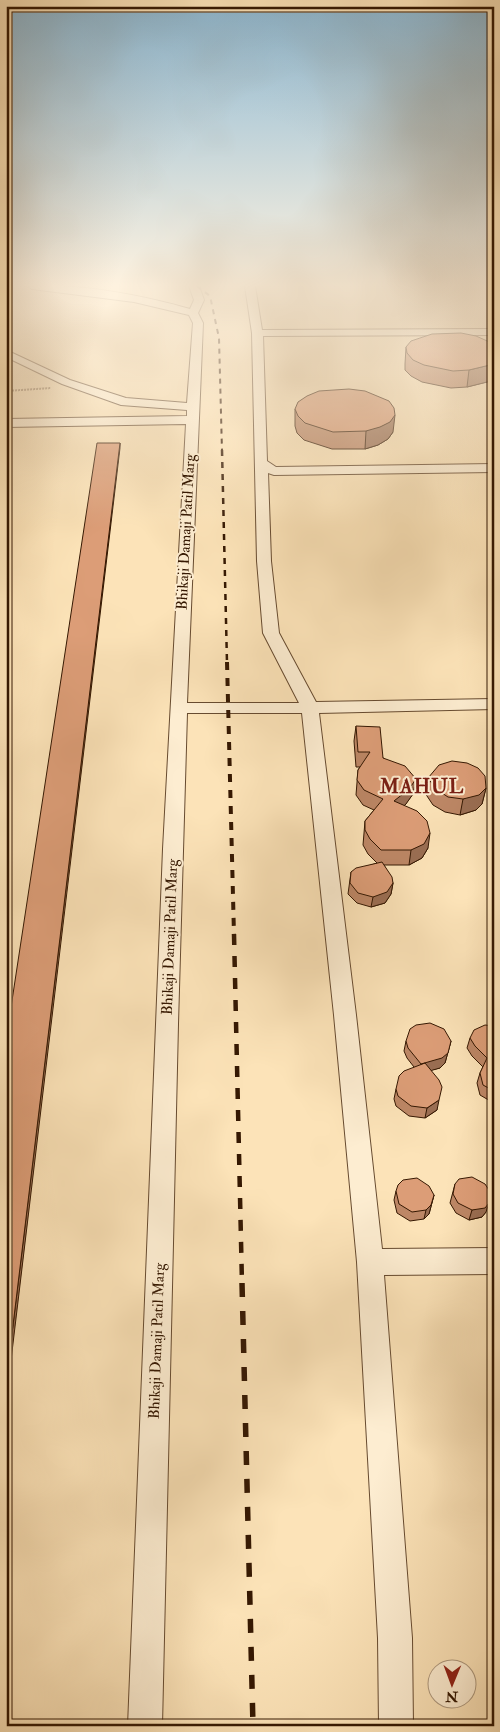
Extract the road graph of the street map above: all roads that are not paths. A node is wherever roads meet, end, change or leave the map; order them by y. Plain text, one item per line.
1 (37, 367) edge
2 (195, 367) edge
3 (258, 367) edge
4 (192, 413) junction
5 (6, 423) edge
6 (261, 462) junction
7 (494, 468) edge
8 (494, 704) edge
9 (178, 708) junction
10 (310, 708) junction
11 (370, 1262) junction
12 (494, 1262) edge
13 (145, 1726) edge
14 (396, 1726) edge

1 - 4 street
2 - 4 street, Bhikaji Damaji Patil Marg
3 - 6 street
4 - 5 street
4 - 9 street, Bhikaji Damaji Patil Marg
6 - 7 street
6 - 10 street
8 - 10 street
9 - 10 street
9 - 13 street, Bhikaji Damaji Patil Marg
10 - 11 street
11 - 12 street
11 - 14 street

